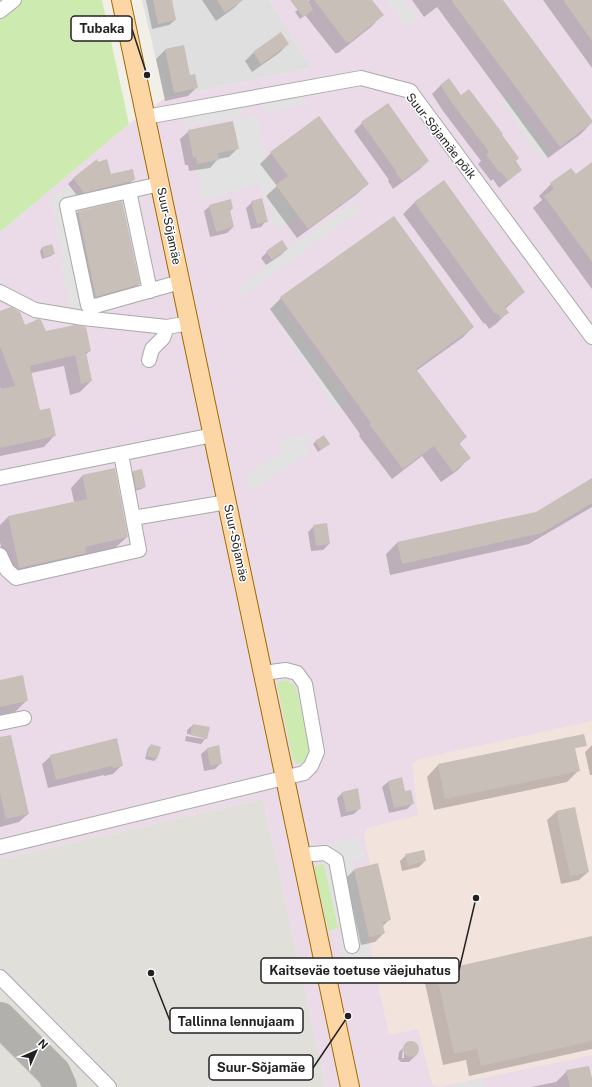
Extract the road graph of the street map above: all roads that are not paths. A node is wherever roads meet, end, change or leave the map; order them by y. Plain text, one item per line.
1 (14, 0) edge
2 (121, 0) edge
3 (0, 11) edge
4 (146, 117) junction
5 (160, 184) junction
6 (128, 191) junction
7 (180, 282) junction
8 (150, 291) junction
9 (0, 292) edge
10 (189, 323) junction
11 (167, 327) junction
12 (592, 337) edge
13 (149, 360) dead end
14 (213, 434) junction
15 (120, 454) junction
16 (0, 478) edge
17 (227, 502) junction
18 (133, 518) junction
19 (0, 555) edge
20 (263, 673) junction
21 (24, 718) dead end
22 (0, 722) edge
23 (285, 778) junction
24 (0, 847) edge
25 (301, 855) junction
26 (352, 946) dead end
27 (0, 977) edge
28 (109, 1087) edge
29 (350, 1087) edge

1 - 3 street
2 - 4 main road, Suur-Sõjamäe
4 - 5 main road, Suur-Sõjamäe
4 - 12 street, Suur-Sõjamäe põik
5 - 6 street
5 - 7 main road, Suur-Sõjamäe
6 - 8 street
6 - 8 street
7 - 8 street
7 - 10 main road, Suur-Sõjamäe
9 - 11 street
10 - 11 street
10 - 14 main road, Suur-Sõjamäe
11 - 13 street
14 - 15 street
14 - 17 main road, Suur-Sõjamäe
15 - 16 street
15 - 18 street
17 - 18 street
17 - 20 main road, Suur-Sõjamäe
18 - 19 street
20 - 23 main road, Suur-Sõjamäe
20 - 23 street
21 - 22 street
23 - 24 street
23 - 25 main road, Suur-Sõjamäe
25 - 26 street
25 - 29 main road, Suur-Sõjamäe
27 - 28 street

